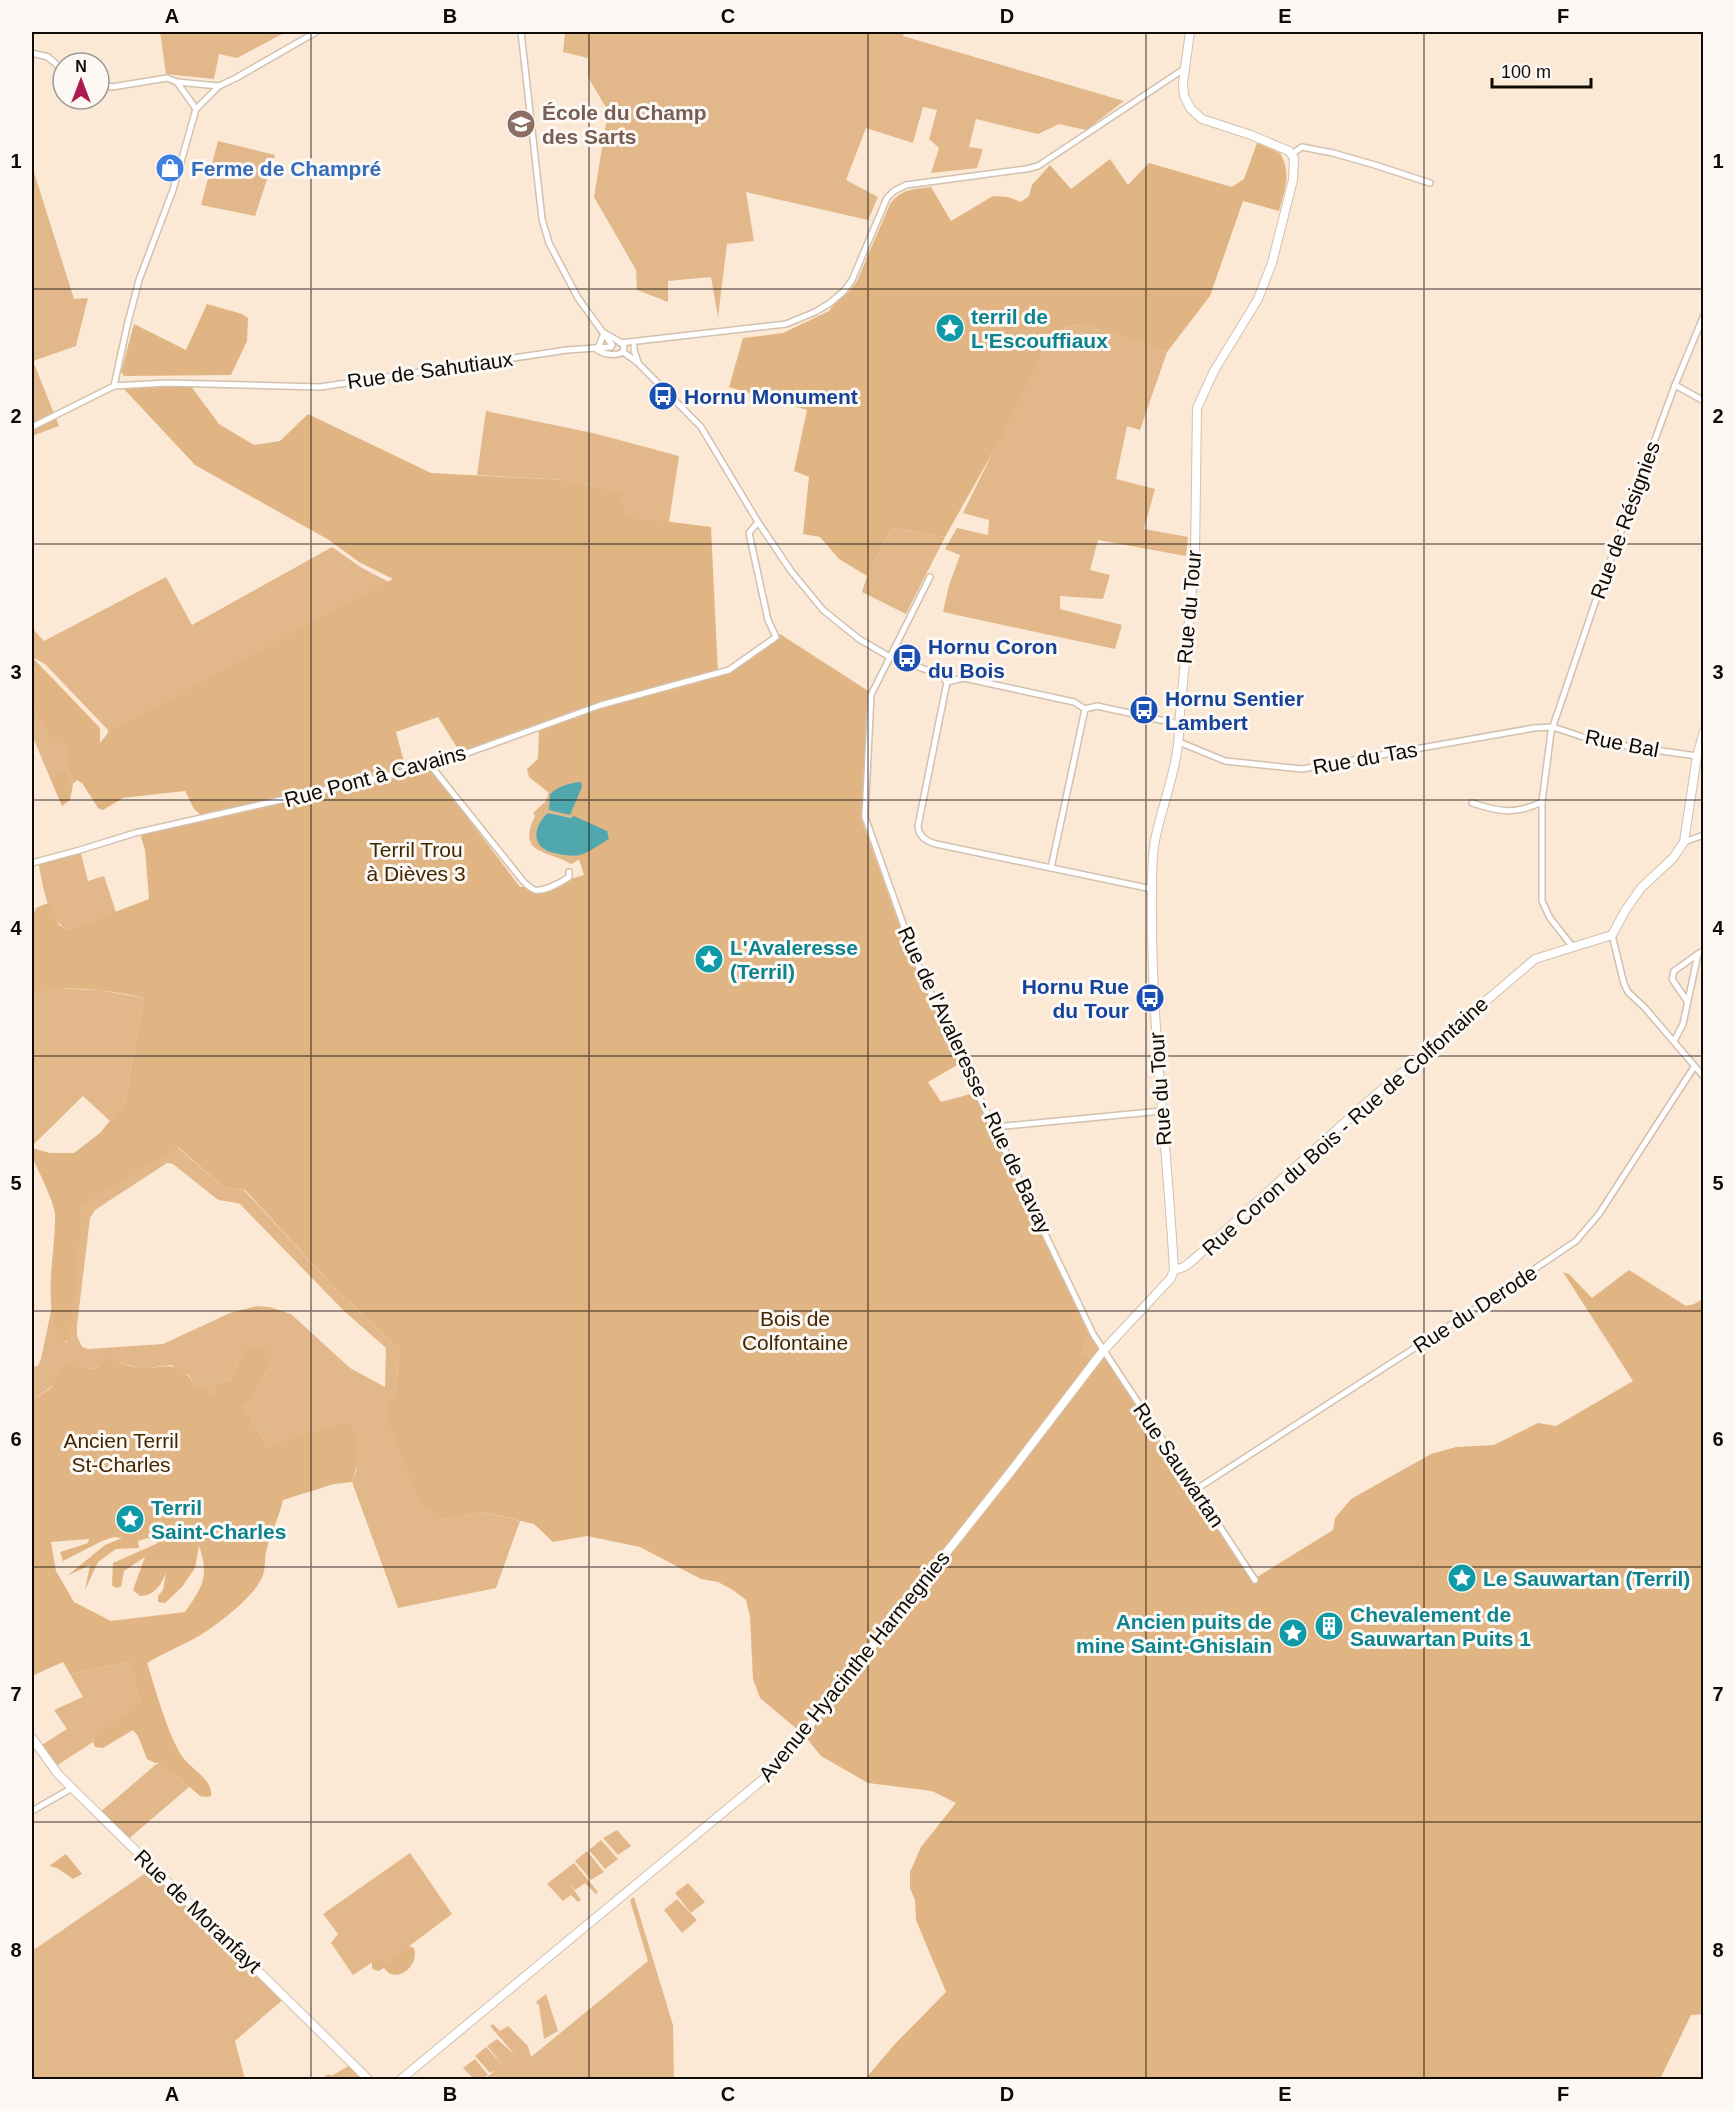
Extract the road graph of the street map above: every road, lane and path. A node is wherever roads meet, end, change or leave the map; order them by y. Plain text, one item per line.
1 (316, 32) edge
2 (521, 32) edge
3 (1190, 32) edge
4 (32, 53) edge
5 (51, 60) edge
6 (1184, 69) junction
7 (177, 82) junction
8 (219, 86) junction
9 (111, 87) edge
10 (196, 109) junction
11 (1293, 154) junction
12 (1430, 183) dead end
13 (1704, 315) edge
14 (604, 333) junction
15 (637, 343) junction
16 (615, 346) junction
17 (597, 348) junction
18 (623, 350) junction
19 (639, 364) junction
20 (1674, 385) junction
21 (114, 386) junction
22 (1704, 401) edge
23 (32, 427) edge
24 (758, 522) junction
25 (930, 577) dead end
26 (891, 657) junction
27 (947, 682) junction
28 (1084, 709) junction
29 (1179, 724) junction
30 (1552, 730) junction
31 (1704, 731) edge
32 (1179, 742) junction
33 (1697, 756) junction
34 (431, 766) junction
35 (1542, 801) junction
36 (1472, 803) dead end
37 (1704, 835) edge
38 (1684, 842) junction
39 (32, 863) edge
40 (1051, 868) junction
41 (569, 872) dead end
42 (1152, 889) junction
43 (1612, 935) junction
44 (1572, 946) junction
45 (1704, 950) edge
46 (1698, 954) junction
47 (1687, 1001) junction
48 (1674, 1041) junction
49 (1694, 1067) junction
50 (1704, 1077) edge
51 (1162, 1111) junction
52 (994, 1127) junction
53 (1173, 1270) junction
54 (1103, 1351) junction
55 (1195, 1490) junction
56 (1255, 1580) dead end
57 (32, 1738) edge
58 (72, 1788) junction
59 (32, 1811) edge
60 (369, 2079) edge
61 (400, 2079) edge

1 - 8 street
2 - 14 street
3 - 6 street
4 - 5 street
6 - 11 street
6 - 15 street
7 - 8 street
7 - 9 street
7 - 10 street
8 - 10 street
10 - 21 street
11 - 12 street
11 - 29 street, Rue du Tour
13 - 20 street, Rue de Résignies
14 - 16 street
14 - 17 street
15 - 16 street
15 - 18 street
15 - 19 street
16 - 17 street, Rue de Sahutiaux
16 - 18 street
16 - 18 street
17 - 21 street, Rue de Sahutiaux
18 - 19 street
19 - 24 street
20 - 22 street
20 - 30 street, Rue de Résignies
21 - 23 street
24 - 26 street
24 - 34 street, Rue Pont à Cavains
25 - 26 street
26 - 27 street
26 - 52 street, Rue de l'Avaleresse - Rue de Bavay
27 - 28 street
27 - 40 street
28 - 29 street
28 - 40 street
29 - 32 street, Rue du Tour
30 - 32 street, Rue du Tas
30 - 33 street, Rue Bal
30 - 35 street, Rue de Résignies
31 - 33 street
32 - 42 street, Rue du Tour
33 - 38 street
34 - 39 street, Rue Pont à Cavains
34 - 41 street
35 - 36 street
35 - 44 street
37 - 38 street
38 - 43 street
40 - 42 street
42 - 51 street, Rue du Tour
43 - 44 street, Rue Coron du Bois - Rue de Colfontaine
43 - 48 street
44 - 53 street, Rue Coron du Bois - Rue de Colfontaine
45 - 46 street
46 - 47 street
46 - 47 street
47 - 48 street
48 - 49 street
49 - 50 street
49 - 55 street, Rue du Derode
51 - 52 street
51 - 53 street, Rue du Tour
52 - 54 street, Rue de l'Avaleresse - Rue de Bavay
53 - 54 street, Rue Coron du Bois - Rue de Colfontaine
54 - 55 street, Rue Sauwartan
54 - 61 street, Avenue Hyacinthe Harmegnies
55 - 56 street, Rue Sauwartan
57 - 58 street, Rue de Moranfayt
58 - 59 street
58 - 60 street, Rue de Moranfayt

